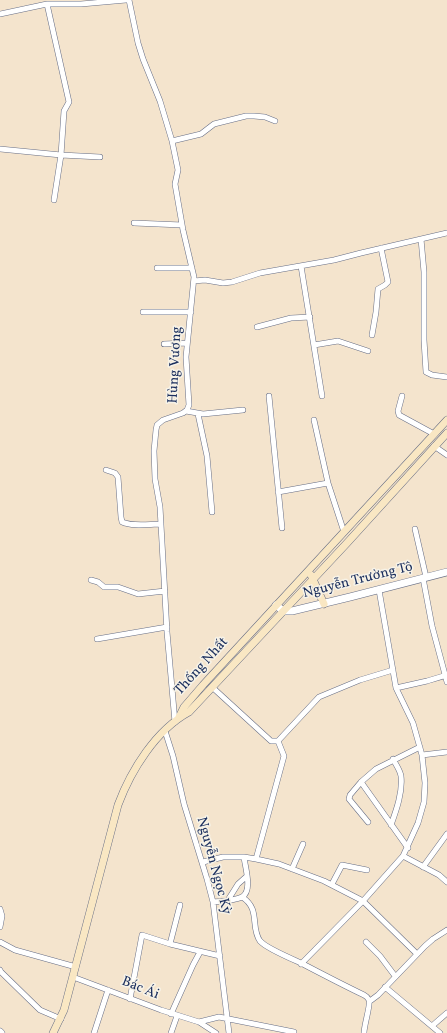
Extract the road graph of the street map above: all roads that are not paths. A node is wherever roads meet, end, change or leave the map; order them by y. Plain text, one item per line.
1 (126, 0) edge
2 (129, 0) edge
3 (46, 4) junction
4 (0, 14) edge
5 (275, 122) dead end
6 (172, 141) junction
7 (0, 149) edge
8 (61, 156) junction
9 (100, 157) dead end
10 (54, 200) dead end
11 (134, 223) dead end
12 (182, 225) junction
13 (447, 234) edge
14 (421, 239) junction
15 (381, 248) junction
16 (301, 266) junction
17 (156, 268) dead end
18 (192, 268) junction
19 (194, 281) junction
20 (143, 312) dead end
21 (191, 312) junction
22 (310, 317) junction
23 (257, 327) dead end
24 (372, 335) dead end
25 (187, 343) junction
26 (164, 344) dead end
27 (314, 345) junction
28 (368, 351) dead end
29 (447, 377) edge
30 (269, 396) dead end
31 (322, 396) dead end
32 (402, 396) dead end
33 (243, 410) dead end
34 (186, 411) junction
35 (198, 414) junction
36 (314, 420) dead end
37 (447, 420) edge
38 (447, 433) edge
39 (434, 434) junction
40 (434, 446) junction
41 (414, 455) junction
42 (447, 455) edge
43 (421, 461) junction
44 (106, 470) dead end
45 (328, 483) junction
46 (278, 492) junction
47 (212, 512) dead end
48 (161, 524) junction
49 (282, 528) dead end
50 (415, 528) dead end
51 (344, 532) junction
52 (308, 571) junction
53 (447, 572) edge
54 (313, 578) junction
55 (424, 578) junction
56 (91, 580) dead end
57 (379, 590) junction
58 (165, 591) junction
59 (324, 604) junction
60 (276, 605) junction
61 (283, 611) junction
62 (167, 627) junction
63 (97, 639) dead end
64 (393, 670) junction
65 (446, 675) edge
66 (447, 682) edge
67 (212, 687) junction
68 (396, 688) junction
69 (177, 719) junction
70 (165, 731) junction
71 (278, 740) junction
72 (420, 747) junction
73 (447, 752) edge
74 (422, 755) junction
75 (393, 759) junction
76 (361, 782) junction
77 (368, 822) dead end
78 (390, 826) junction
79 (447, 834) edge
80 (303, 844) dead end
81 (408, 848) junction
82 (403, 856) junction
83 (244, 857) junction
84 (256, 859) junction
85 (202, 862) junction
86 (423, 867) junction
87 (292, 869) junction
88 (367, 870) dead end
89 (247, 876) junction
90 (447, 882) edge
91 (332, 884) junction
92 (242, 897) junction
93 (228, 900) junction
94 (363, 901) junction
95 (213, 902) junction
96 (180, 905) dead end
97 (0, 909) edge
98 (0, 927) edge
99 (447, 930) edge
100 (366, 942) dead end
101 (0, 944) edge
102 (170, 944) junction
103 (200, 952) junction
104 (417, 954) junction
105 (220, 956) junction
106 (301, 964) junction
107 (76, 966) junction
108 (0, 972) edge
109 (395, 976) junction
110 (73, 977) junction
111 (385, 987) junction
112 (108, 990) junction
113 (130, 999) junction
114 (370, 1001) junction
115 (447, 1013) edge
116 (171, 1014) junction
117 (177, 1016) junction
118 (61, 1019) junction
119 (228, 1019) junction
120 (199, 1022) junction
121 (432, 1026) junction
122 (294, 1032) dead end
123 (53, 1033) edge
124 (94, 1033) edge
125 (171, 1033) edge
126 (216, 1033) edge
127 (229, 1033) edge
128 (364, 1033) edge
129 (440, 1033) edge

1 - 3 street
2 - 6 street, Hùng Vương
3 - 4 street
3 - 8 street
5 - 6 street
6 - 12 street, Hùng Vương
7 - 8 street
8 - 9 street
8 - 10 street
11 - 12 street
12 - 18 street, Hùng Vương
13 - 14 street
14 - 15 street
14 - 29 street
15 - 16 street
15 - 24 street
16 - 19 street
16 - 22 street
17 - 18 street
18 - 19 street, Hùng Vương
19 - 21 street, Hùng Vương
20 - 21 street
21 - 25 street, Hùng Vương
22 - 23 street
22 - 27 street
25 - 26 street
25 - 34 street, Hùng Vương
27 - 28 street
27 - 31 street
30 - 46 street
32 - 39 street
33 - 35 street
34 - 35 street
34 - 48 street, Hùng Vương
35 - 47 street
36 - 45 street
37 - 39 main road, Thống Nhất
38 - 40 main road, Thống Nhất
39 - 41 main road, Thống Nhất
40 - 42 street
40 - 43 main road, Thống Nhất
41 - 43 main road
41 - 51 main road, Thống Nhất
43 - 54 main road, Thống Nhất
44 - 48 street
45 - 46 street
45 - 51 street
46 - 49 street
48 - 58 street, Hùng Vương
50 - 55 street
51 - 52 main road, Thống Nhất
52 - 54 main road
52 - 60 main road, Thống Nhất
53 - 55 street, Nguyễn Trường Tộ
54 - 59 main road
54 - 61 main road, Thống Nhất
55 - 57 street, Nguyễn Trường Tộ
55 - 65 street
56 - 58 street
57 - 59 street, Nguyễn Trường Tộ
57 - 64 street
58 - 62 street, Hùng Vương
59 - 61 street, Nguyễn Trường Tộ
60 - 61 street
60 - 69 main road, Thống Nhất
61 - 67 main road, Thống Nhất
62 - 63 street
62 - 69 street, Hùng Vương
64 - 68 street
64 - 71 street
65 - 66 street
65 - 68 street
67 - 69 main road, Thống Nhất
67 - 71 street
68 - 72 street
69 - 70 main road
70 - 85 street, Nguyễn Ngọc Kỳ
70 - 107 main road
71 - 84 street
72 - 74 street
72 - 75 street
73 - 74 street
74 - 81 street
75 - 76 street
75 - 78 street
76 - 77 street
76 - 78 street
78 - 81 street
79 - 86 street
80 - 87 street
81 - 82 street
82 - 86 street
82 - 94 street
83 - 84 street
83 - 85 street
83 - 89 street
84 - 87 street
85 - 95 street, Nguyễn Ngọc Kỳ
86 - 90 street
87 - 91 street
88 - 91 street
89 - 92 street
89 - 93 street
91 - 94 street
92 - 93 street
92 - 106 street
93 - 95 street
94 - 104 street
94 - 106 street
95 - 105 street, Nguyễn Ngọc Kỳ
96 - 102 street
97 - 98 street
99 - 104 street
100 - 109 street
101 - 107 street
102 - 103 street
102 - 113 street
103 - 105 street
103 - 116 street
104 - 109 street
105 - 119 street, Nguyễn Ngọc Kỳ
106 - 114 street
107 - 110 main road
108 - 118 street
109 - 111 street
110 - 112 street, Bác Ái
110 - 118 main road
111 - 114 street
111 - 121 street
112 - 113 street, Bác Ái
112 - 124 street
113 - 116 street, Bác Ái
114 - 128 street
115 - 121 street
116 - 117 street, Bác Ái
117 - 120 street, Bác Ái
117 - 125 street
118 - 123 main road
119 - 120 street, Bác Ái
119 - 122 street, Bác Ái
119 - 127 street, Nguyễn Ngọc Kỳ
120 - 126 street, Bác Ái
121 - 129 street

